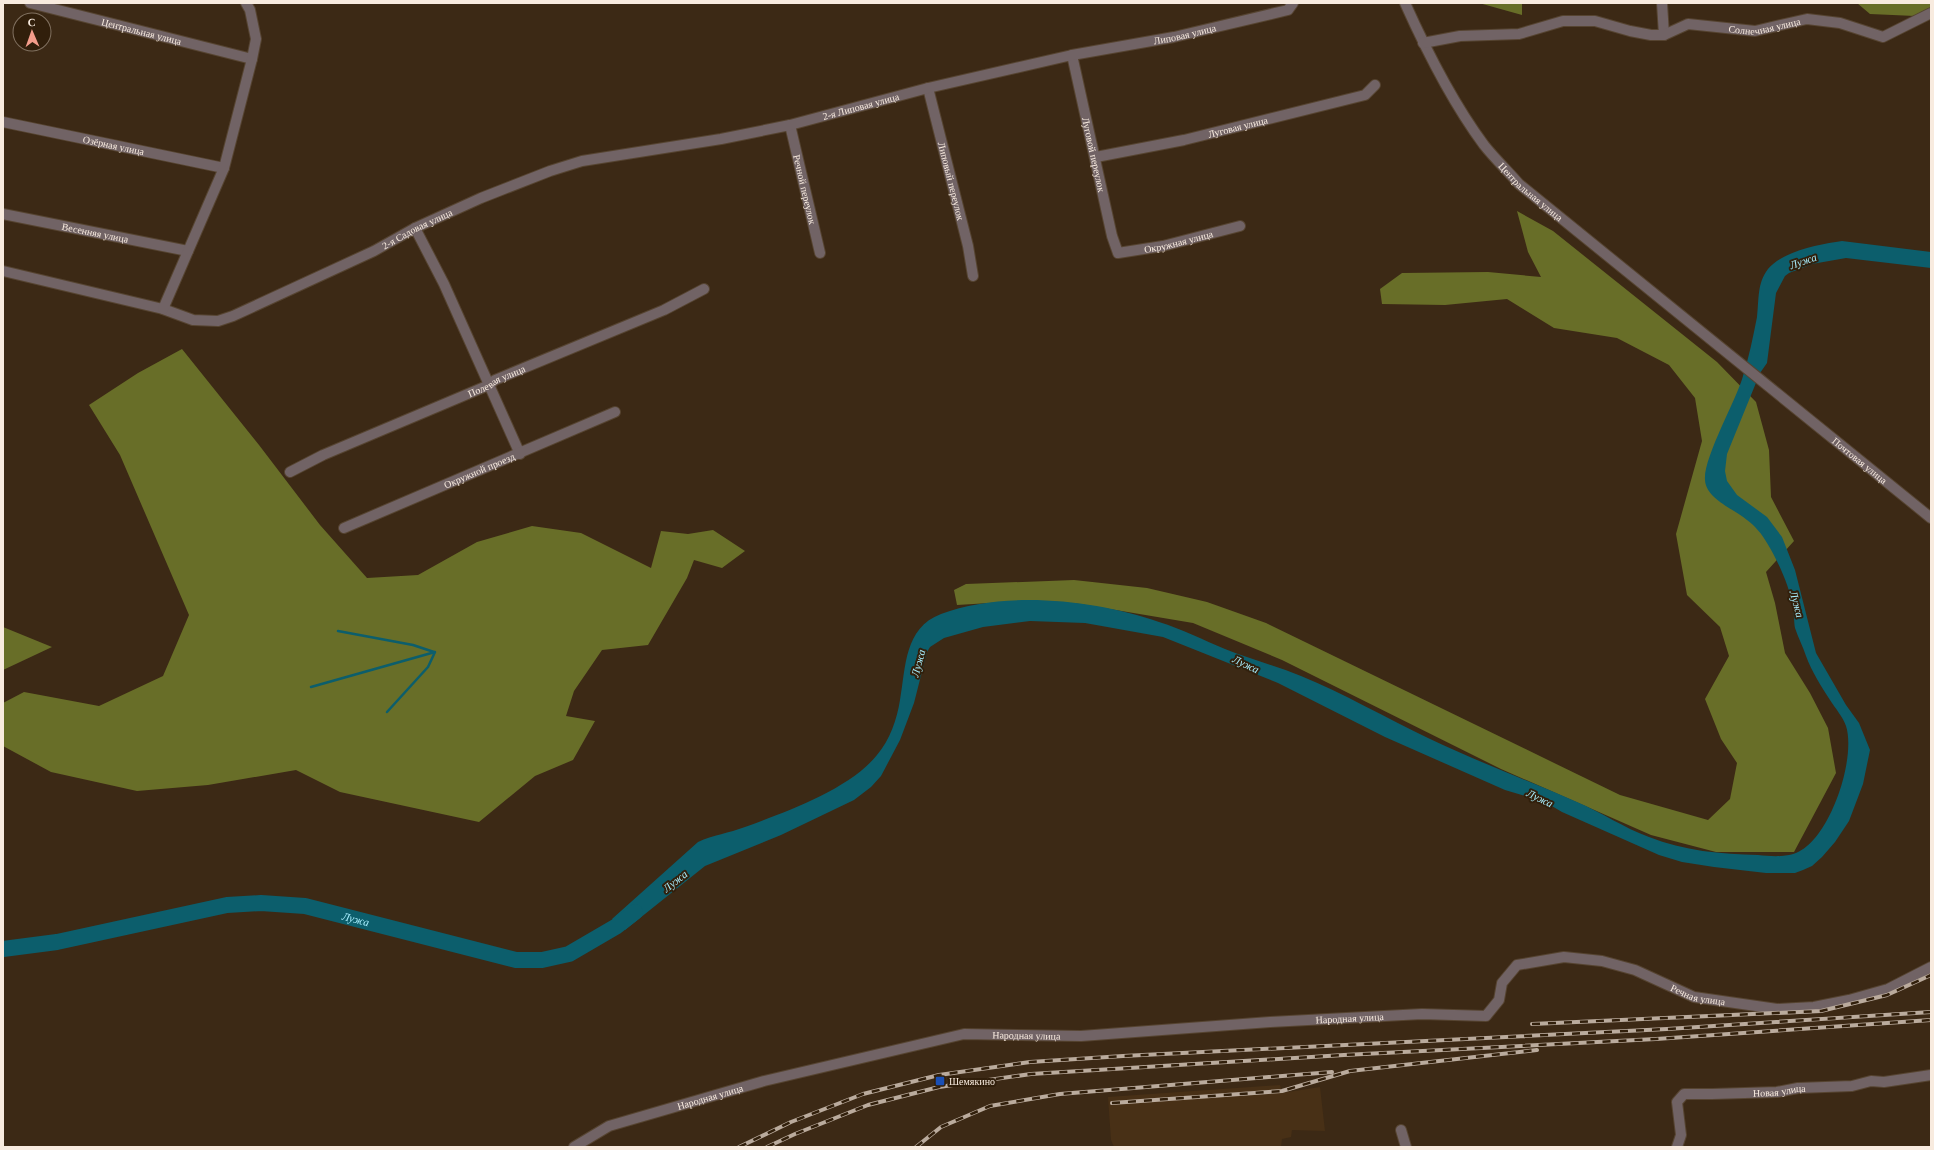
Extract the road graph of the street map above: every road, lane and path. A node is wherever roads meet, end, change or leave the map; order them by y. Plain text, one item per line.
1 (30, 3) edge
2 (246, 3) edge
3 (1293, 3) edge
4 (1405, 3) edge
5 (1662, 3) edge
6 (1931, 13) edge
7 (1664, 35) junction
8 (1423, 43) junction
9 (1072, 55) junction
10 (252, 59) junction
11 (1375, 85) dead end
12 (928, 88) junction
13 (3, 122) edge
14 (790, 125) junction
15 (647, 151) joint
16 (1096, 157) junction
17 (224, 168) junction
18 (3, 214) edge
19 (1240, 226) dead end
20 (415, 228) junction
21 (188, 251) junction
22 (820, 253) dead end
23 (1118, 253) joint
24 (3, 271) edge
25 (973, 276) dead end
26 (704, 290) dead end
27 (163, 309) junction
28 (489, 385) junction
29 (1789, 402) joint
30 (615, 412) dead end
31 (520, 454) junction
32 (290, 472) dead end
33 (1931, 518) edge
34 (344, 528) dead end
35 (1931, 967) edge
36 (1491, 1010) joint
37 (1931, 1075) edge
38 (1401, 1130) dead end
39 (574, 1147) edge
40 (1406, 1147) edge
41 (1677, 1147) edge

1 - 10 street, Центральная улица
2 - 10 street
3 - 9 street, Липовая улица
4 - 8 street, Центральная улица
5 - 7 street
6 - 7 street, Солнечная улица
7 - 8 street, Солнечная улица
8 - 29 street, Центральная улица
9 - 12 street, 2-я Липовая улица
9 - 16 street, Луговой переулок
10 - 17 street
11 - 16 street, Луговая улица
12 - 14 street, 2-я Липовая улица
12 - 25 street, Липовый переулок
13 - 17 street, Озёрная улица
14 - 15 street, 2-я Липовая улица
14 - 22 street, Речной переулок
15 - 20 street, 2-я Садовая улица
16 - 23 street, Луговой переулок
17 - 21 street
18 - 21 street, Весенняя улица
19 - 23 street, Окружная улица
20 - 27 street, 2-я Садовая улица
20 - 28 street
21 - 27 street
24 - 27 street, 2-я Садовая улица
26 - 28 street, Полевая улица
28 - 31 street
28 - 32 street, Полевая улица
29 - 33 street, Почтовая улица
30 - 31 street, Окружной проезд
31 - 34 street, Окружной проезд
35 - 36 street, Речная улица
36 - 39 street, Народная улица
37 - 41 street, Новая улица
38 - 40 street

